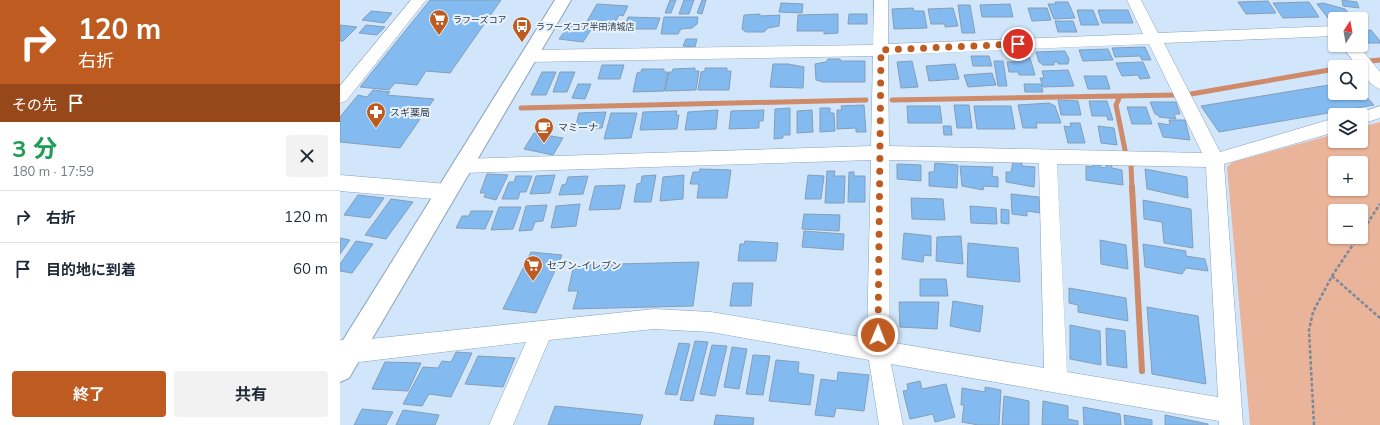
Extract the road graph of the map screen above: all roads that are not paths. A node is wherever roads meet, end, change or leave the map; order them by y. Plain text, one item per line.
1 (419, 0) edge
2 (563, 0) edge
3 (881, 0) edge
4 (1134, 0) edge
5 (1328, 31) edge
6 (1154, 39) junction
7 (881, 50) junction
8 (1355, 52) edge
9 (529, 56) junction
10 (1380, 83) edge
11 (340, 97) edge
12 (1380, 112) edge
13 (1368, 116) edge
14 (1328, 127) edge
15 (881, 152) junction
16 (1048, 156) junction
17 (1215, 160) junction
18 (463, 166) junction
19 (340, 183) edge
20 (447, 192) junction
21 (542, 331) junction
22 (878, 350) junction
23 (344, 357) edge
24 (1056, 381) junction
25 (1231, 418) edge
26 (501, 425) edge
27 (891, 425) edge

1 - 11 street
2 - 9 street
3 - 7 street
4 - 6 street
5 - 6 street
6 - 7 street
6 - 17 street
7 - 9 street
7 - 15 street
8 - 10 street
9 - 18 street
12 - 13 street
14 - 17 street
15 - 16 street
15 - 18 street
15 - 22 street
16 - 17 street
16 - 24 street
17 - 25 street
18 - 20 street
19 - 20 street
20 - 23 street
21 - 22 street
21 - 23 street
21 - 26 street
22 - 24 street
22 - 27 street
24 - 25 street

